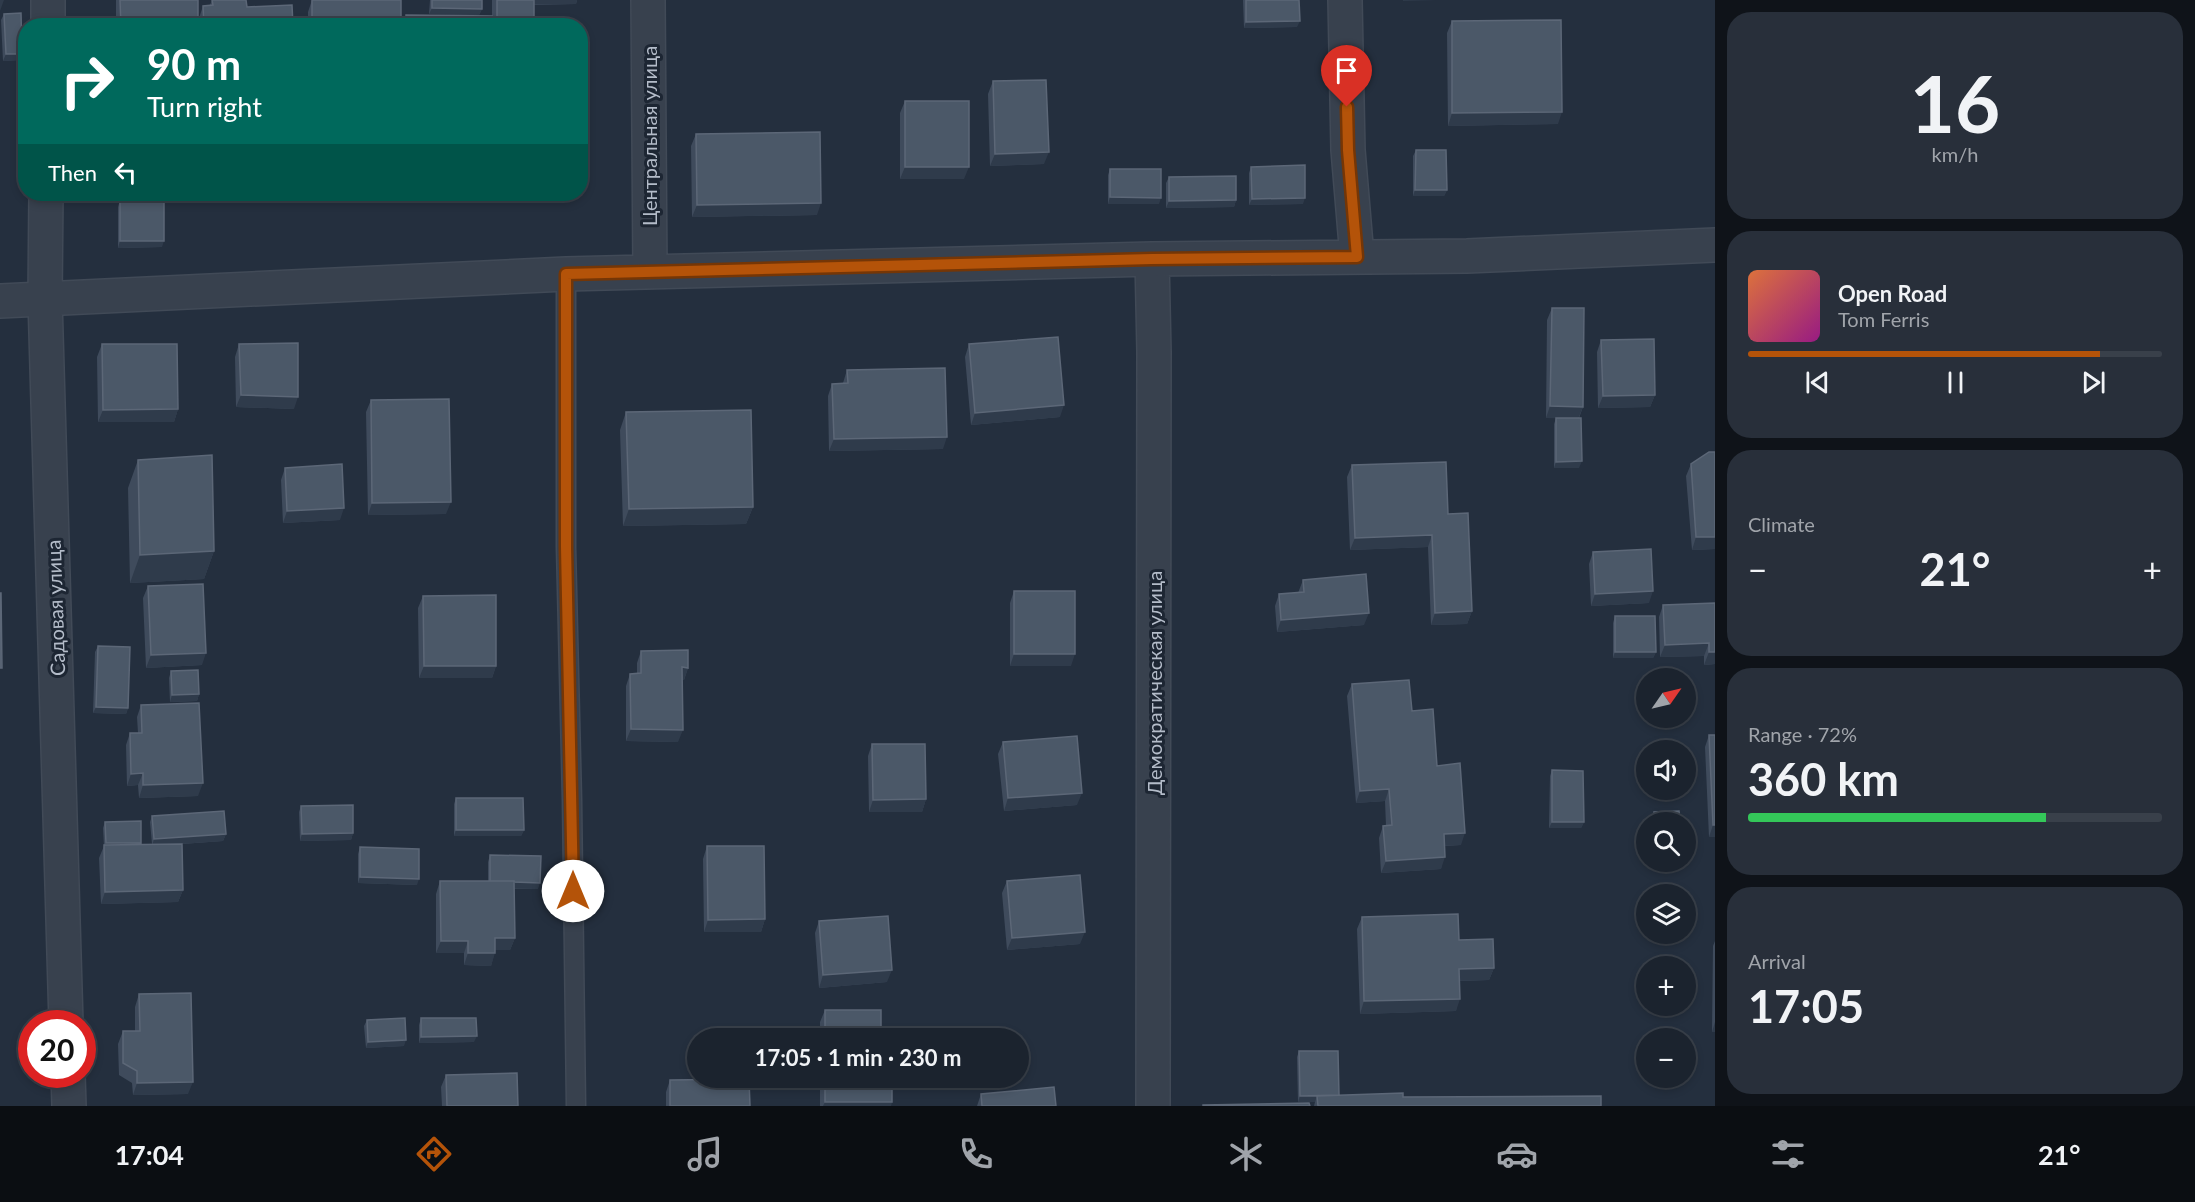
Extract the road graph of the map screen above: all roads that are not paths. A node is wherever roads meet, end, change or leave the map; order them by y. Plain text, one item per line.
1 (48, 0) edge
2 (648, 0) edge
3 (1345, 0) edge
4 (48, 18) edge
5 (46, 201) edge
6 (1715, 245) edge
7 (1357, 257) junction
8 (1152, 259) junction
9 (650, 272) junction
10 (566, 274) junction
11 (45, 299) junction
12 (0, 301) edge
13 (66, 1010) edge
14 (68, 1088) edge
15 (69, 1106) edge
16 (576, 1106) edge
17 (1153, 1106) edge

1 - 4 street
2 - 9 street, Центральная улица
3 - 7 street
5 - 11 street, Садовая улица
6 - 7 street
7 - 8 street
8 - 9 street
8 - 17 street, Демократическая улица
9 - 10 street
10 - 11 street
10 - 16 lane
11 - 12 street
11 - 13 street, Садовая улица
14 - 15 street

